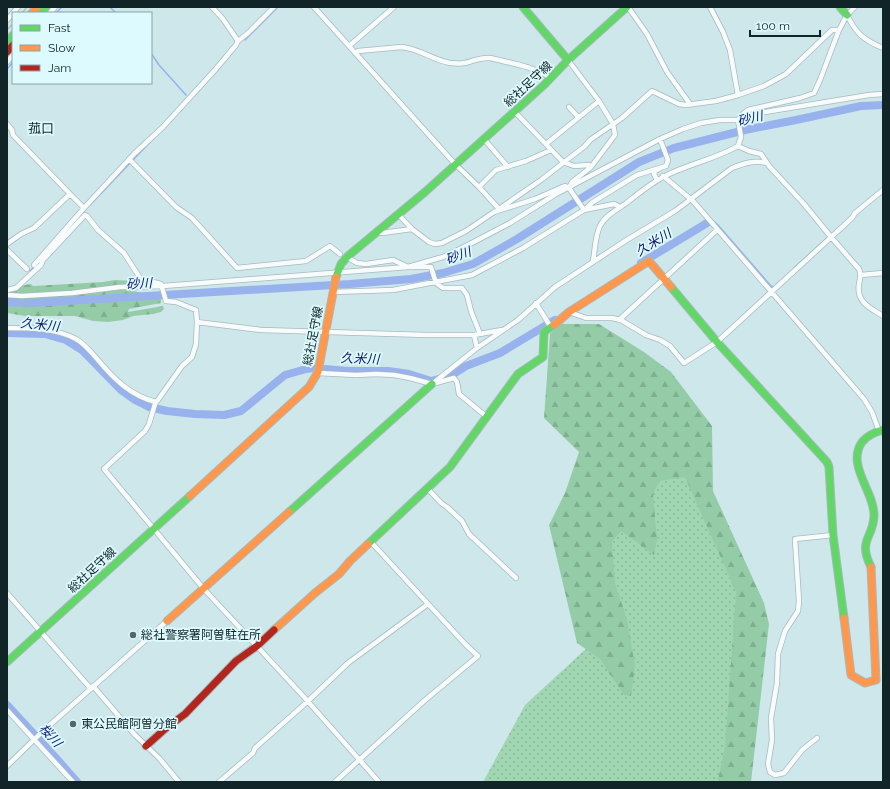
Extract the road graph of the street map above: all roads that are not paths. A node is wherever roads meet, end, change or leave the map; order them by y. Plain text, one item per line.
1 (212, 7) edge
2 (274, 7) edge
3 (314, 7) edge
4 (394, 7) edge
5 (523, 7) edge
6 (628, 7) edge
7 (710, 7) edge
8 (840, 7) edge
9 (855, 7) edge
10 (846, 15) junction
11 (839, 30) junction
12 (238, 41) junction
13 (349, 46) junction
14 (883, 48) edge
15 (355, 53) junction
16 (568, 60) junction
17 (551, 78) junction
18 (883, 94) edge
19 (738, 96) junction
20 (599, 102) junction
21 (690, 104) junction
22 (569, 107) dead end
23 (515, 112) junction
24 (578, 117) junction
25 (739, 122) junction
26 (7, 124) edge
27 (613, 124) junction
28 (484, 139) junction
29 (660, 139) junction
30 (546, 144) junction
31 (738, 146) junction
32 (551, 150) junction
33 (131, 161) junction
34 (563, 162) junction
35 (767, 163) junction
36 (455, 164) junction
37 (666, 166) junction
38 (508, 167) junction
39 (591, 167) junction
40 (663, 176) junction
41 (657, 180) junction
42 (479, 187) junction
43 (569, 188) junction
44 (883, 190) edge
45 (70, 194) junction
46 (691, 200) junction
47 (620, 207) junction
48 (499, 209) junction
49 (584, 210) junction
50 (83, 212) junction
51 (398, 214) junction
52 (412, 229) junction
53 (717, 230) junction
54 (378, 232) junction
55 (830, 236) junction
56 (7, 244) edge
57 (7, 250) edge
58 (340, 254) dead end
59 (438, 258) junction
60 (350, 259) dead end
61 (593, 262) junction
62 (34, 264) dead end
63 (408, 267) junction
64 (431, 267) junction
65 (27, 269) dead end
66 (883, 273) edge
67 (336, 275) junction
68 (862, 275) junction
69 (664, 279) junction
70 (436, 283) junction
71 (163, 289) junction
72 (7, 290) edge
73 (333, 291) junction
74 (772, 292) junction
75 (7, 295) edge
76 (536, 303) junction
77 (570, 312) junction
78 (883, 316) edge
79 (619, 320) junction
80 (197, 322) junction
81 (550, 325) junction
82 (7, 328) edge
83 (505, 329) junction
84 (326, 332) junction
85 (480, 334) junction
86 (474, 335) junction
87 (717, 342) junction
88 (477, 348) junction
89 (318, 370) junction
90 (434, 383) junction
91 (155, 403) junction
92 (487, 417) junction
93 (881, 430) edge
94 (428, 489) junction
95 (154, 528) junction
96 (833, 535) junction
97 (370, 542) junction
98 (516, 578) dead end
99 (203, 588) junction
100 (7, 593) edge
101 (428, 604) junction
102 (167, 621) joint
103 (40, 632) junction
104 (257, 646) junction
105 (7, 662) edge
106 (92, 688) junction
107 (307, 702) junction
108 (7, 710) edge
109 (36, 738) junction
110 (817, 738) dead end
111 (146, 746) junction
112 (360, 760) junction
113 (7, 766) edge
114 (73, 782) edge
115 (179, 782) edge
116 (219, 782) edge
117 (335, 782) edge
118 (379, 782) edge

1 - 12 street
2 - 12 street
3 - 13 street
4 - 13 street
5 - 16 main road
6 - 16 main road, 総社足守線
6 - 21 street
7 - 19 street
8 - 10 main road
9 - 10 street
10 - 11 street
10 - 14 street
11 - 19 street
11 - 25 street
12 - 33 street
13 - 15 street
15 - 17 street
15 - 36 street
16 - 17 main road, 総社足守線
16 - 20 street
17 - 23 main road, 総社足守線
18 - 25 street
19 - 21 street
20 - 24 street
20 - 27 street
21 - 27 street
22 - 24 street
23 - 28 main road, 総社足守線
23 - 30 street
24 - 30 street
25 - 29 street
25 - 31 street
26 - 45 street
27 - 34 street
27 - 39 street
28 - 36 main road, 総社足守線
28 - 38 street
29 - 37 street
29 - 43 street
30 - 32 street
31 - 35 street
31 - 40 street
32 - 34 street
32 - 38 street
33 - 50 street
33 - 58 street
34 - 39 street
34 - 48 street
35 - 46 street
35 - 55 street
36 - 42 street
36 - 51 main road, 総社足守線
37 - 41 street
37 - 49 street
38 - 42 street
39 - 43 street
40 - 41 street
40 - 46 street
41 - 47 street
42 - 48 street
43 - 48 street
43 - 49 street
43 - 59 street
44 - 55 street
45 - 50 street
45 - 56 street
46 - 53 street
46 - 61 street
47 - 49 street
47 - 61 street
48 - 52 street
49 - 70 street
50 - 62 street
50 - 71 street
50 - 72 street
51 - 52 street
51 - 54 main road, 総社足守線
52 - 54 street
53 - 69 street
53 - 74 street
54 - 67 main road, 総社足守線
55 - 68 street
55 - 74 street
57 - 65 street
59 - 63 street
59 - 64 street
60 - 63 street
61 - 76 street
63 - 64 street
63 - 67 street
64 - 70 street
66 - 68 street
67 - 71 street
67 - 73 main road, 総社足守線
68 - 78 street
69 - 77 main road
69 - 79 street
69 - 87 main road
70 - 73 street
70 - 85 street
71 - 75 street
71 - 80 street
73 - 84 main road, 総社足守線
74 - 87 street
74 - 93 street
76 - 81 street
76 - 83 street
77 - 79 street
77 - 81 main road
79 - 87 street
80 - 84 street
80 - 91 street
81 - 92 main road
82 - 91 street
83 - 85 street
83 - 88 street
84 - 86 street
84 - 89 main road, 総社足守線
85 - 86 street
86 - 88 street
87 - 96 main road
88 - 90 street
89 - 90 street
89 - 95 main road, 総社足守線
90 - 92 street
90 - 99 main road
91 - 95 street
92 - 94 main road
93 - 96 main road
94 - 97 main road
94 - 98 street
95 - 99 street
95 - 103 main road, 総社足守線
96 - 110 street
97 - 101 street
97 - 104 main road
99 - 102 main road
99 - 104 street
100 - 103 street
101 - 107 street
101 - 112 street
102 - 106 street
103 - 105 main road, 総社足守線
103 - 106 street
104 - 107 street
104 - 111 main road
106 - 109 street
106 - 111 street
107 - 112 street
107 - 116 street
108 - 109 street
109 - 113 street
109 - 114 street
111 - 115 street
112 - 117 street
112 - 118 street

